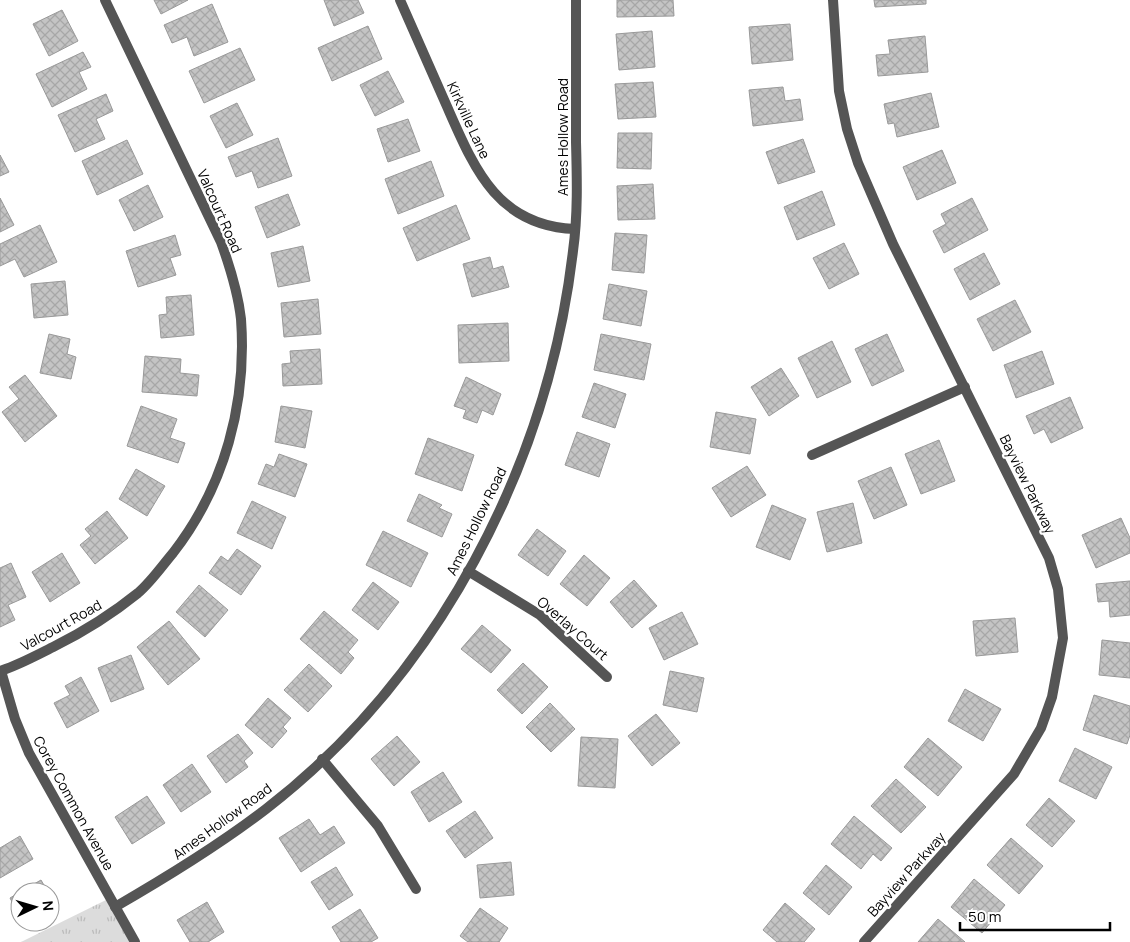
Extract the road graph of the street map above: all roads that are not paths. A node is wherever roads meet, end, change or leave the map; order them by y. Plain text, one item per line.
1 (105, 0) edge
2 (400, 0) edge
3 (576, 0) edge
4 (833, 0) edge
5 (575, 229) junction
6 (965, 387) junction
7 (812, 455) dead end
8 (468, 572) junction
9 (0, 671) edge
10 (607, 677) dead end
11 (322, 760) junction
12 (416, 889) dead end
13 (115, 907) junction
14 (135, 942) edge
15 (864, 942) edge

1 - 9 street, Valcourt Road
2 - 5 street, Kirkville Lane
3 - 5 street, Ames Hollow Road
4 - 6 street, Bayview Parkway
5 - 8 street, Ames Hollow Road
6 - 7 street
6 - 15 street, Bayview Parkway
8 - 10 street, Overlay Court
8 - 11 street, Ames Hollow Road
9 - 13 street, Corey Common Avenue
11 - 12 street
11 - 13 street, Ames Hollow Road
13 - 14 street, Corey Common Avenue

